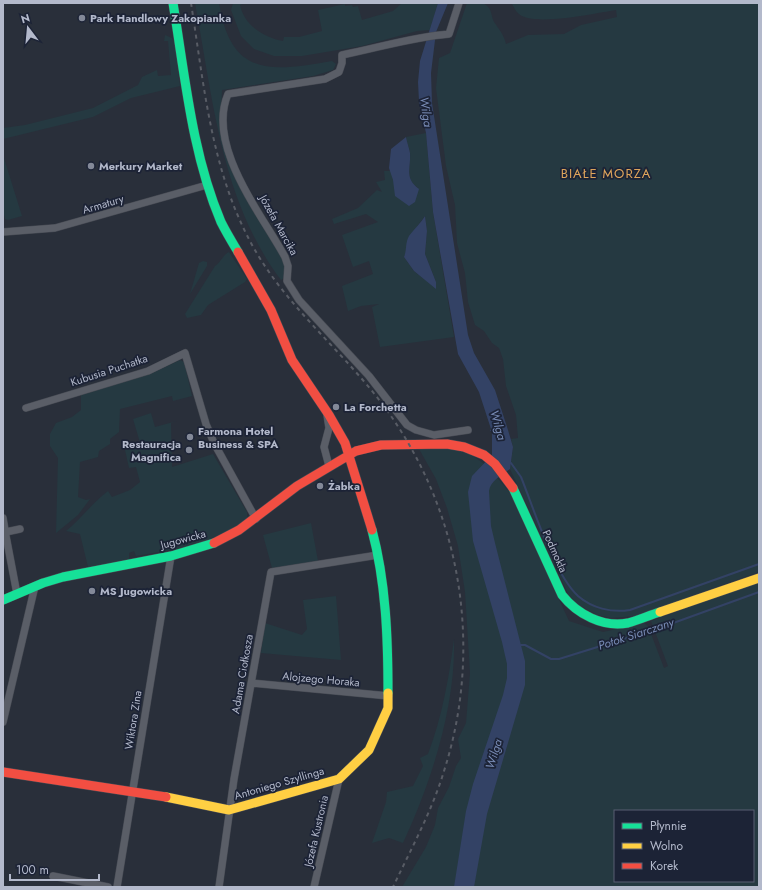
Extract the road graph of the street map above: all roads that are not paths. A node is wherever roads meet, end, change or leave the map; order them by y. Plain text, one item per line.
1 (173, 3) edge
2 (459, 3) edge
3 (207, 185) junction
4 (3, 232) edge
5 (26, 408) dead end
6 (325, 409) junction
7 (468, 430) dead end
8 (327, 433) junction
9 (340, 433) junction
10 (434, 439) junction
11 (349, 454) junction
12 (329, 466) junction
13 (3, 518) edge
14 (256, 519) junction
15 (20, 529) dead end
16 (5, 535) edge
17 (378, 555) junction
18 (171, 556) junction
19 (759, 578) edge
20 (35, 586) junction
21 (16, 594) junction
22 (3, 600) edge
23 (252, 683) junction
24 (389, 696) junction
25 (5, 707) edge
26 (3, 722) edge
27 (3, 772) edge
28 (339, 779) junction
29 (133, 791) junction
30 (229, 810) junction
31 (53, 876) dead end
32 (108, 887) edge
33 (116, 887) edge
34 (219, 887) edge
35 (314, 887) edge

1 - 3 street
2 - 10 street, Józefa Marcika
3 - 4 street, Armatury
3 - 6 street
5 - 14 street, Kubusia Puchatka
6 - 8 street
6 - 9 street
7 - 10 street
8 - 9 street
8 - 12 street
9 - 11 street
10 - 11 street, Podmokła
10 - 19 street, Podmokła
11 - 12 street, Jugowicka
11 - 17 street, Antoniego Szyllinga
12 - 14 street, Jugowicka
13 - 16 street
14 - 18 street, Jugowicka
15 - 16 street
16 - 21 street
17 - 23 street, Adama Ciołkosza
17 - 24 street, Antoniego Szyllinga
18 - 20 street, Jugowicka
18 - 29 street, Wiktora Zina
20 - 21 street, Jugowicka
20 - 25 street
21 - 22 street, Jugowicka
23 - 24 street, Alojzego Horaka
23 - 30 street, Adama Ciołkosza
24 - 28 street, Antoniego Szyllinga
25 - 26 street
27 - 29 street, Antoniego Szyllinga
28 - 30 street, Antoniego Szyllinga
28 - 35 street, Józefa Kustronia
29 - 30 street, Antoniego Szyllinga
29 - 33 street, Wiktora Zina
30 - 34 street, Adama Ciołkosza
31 - 32 street

